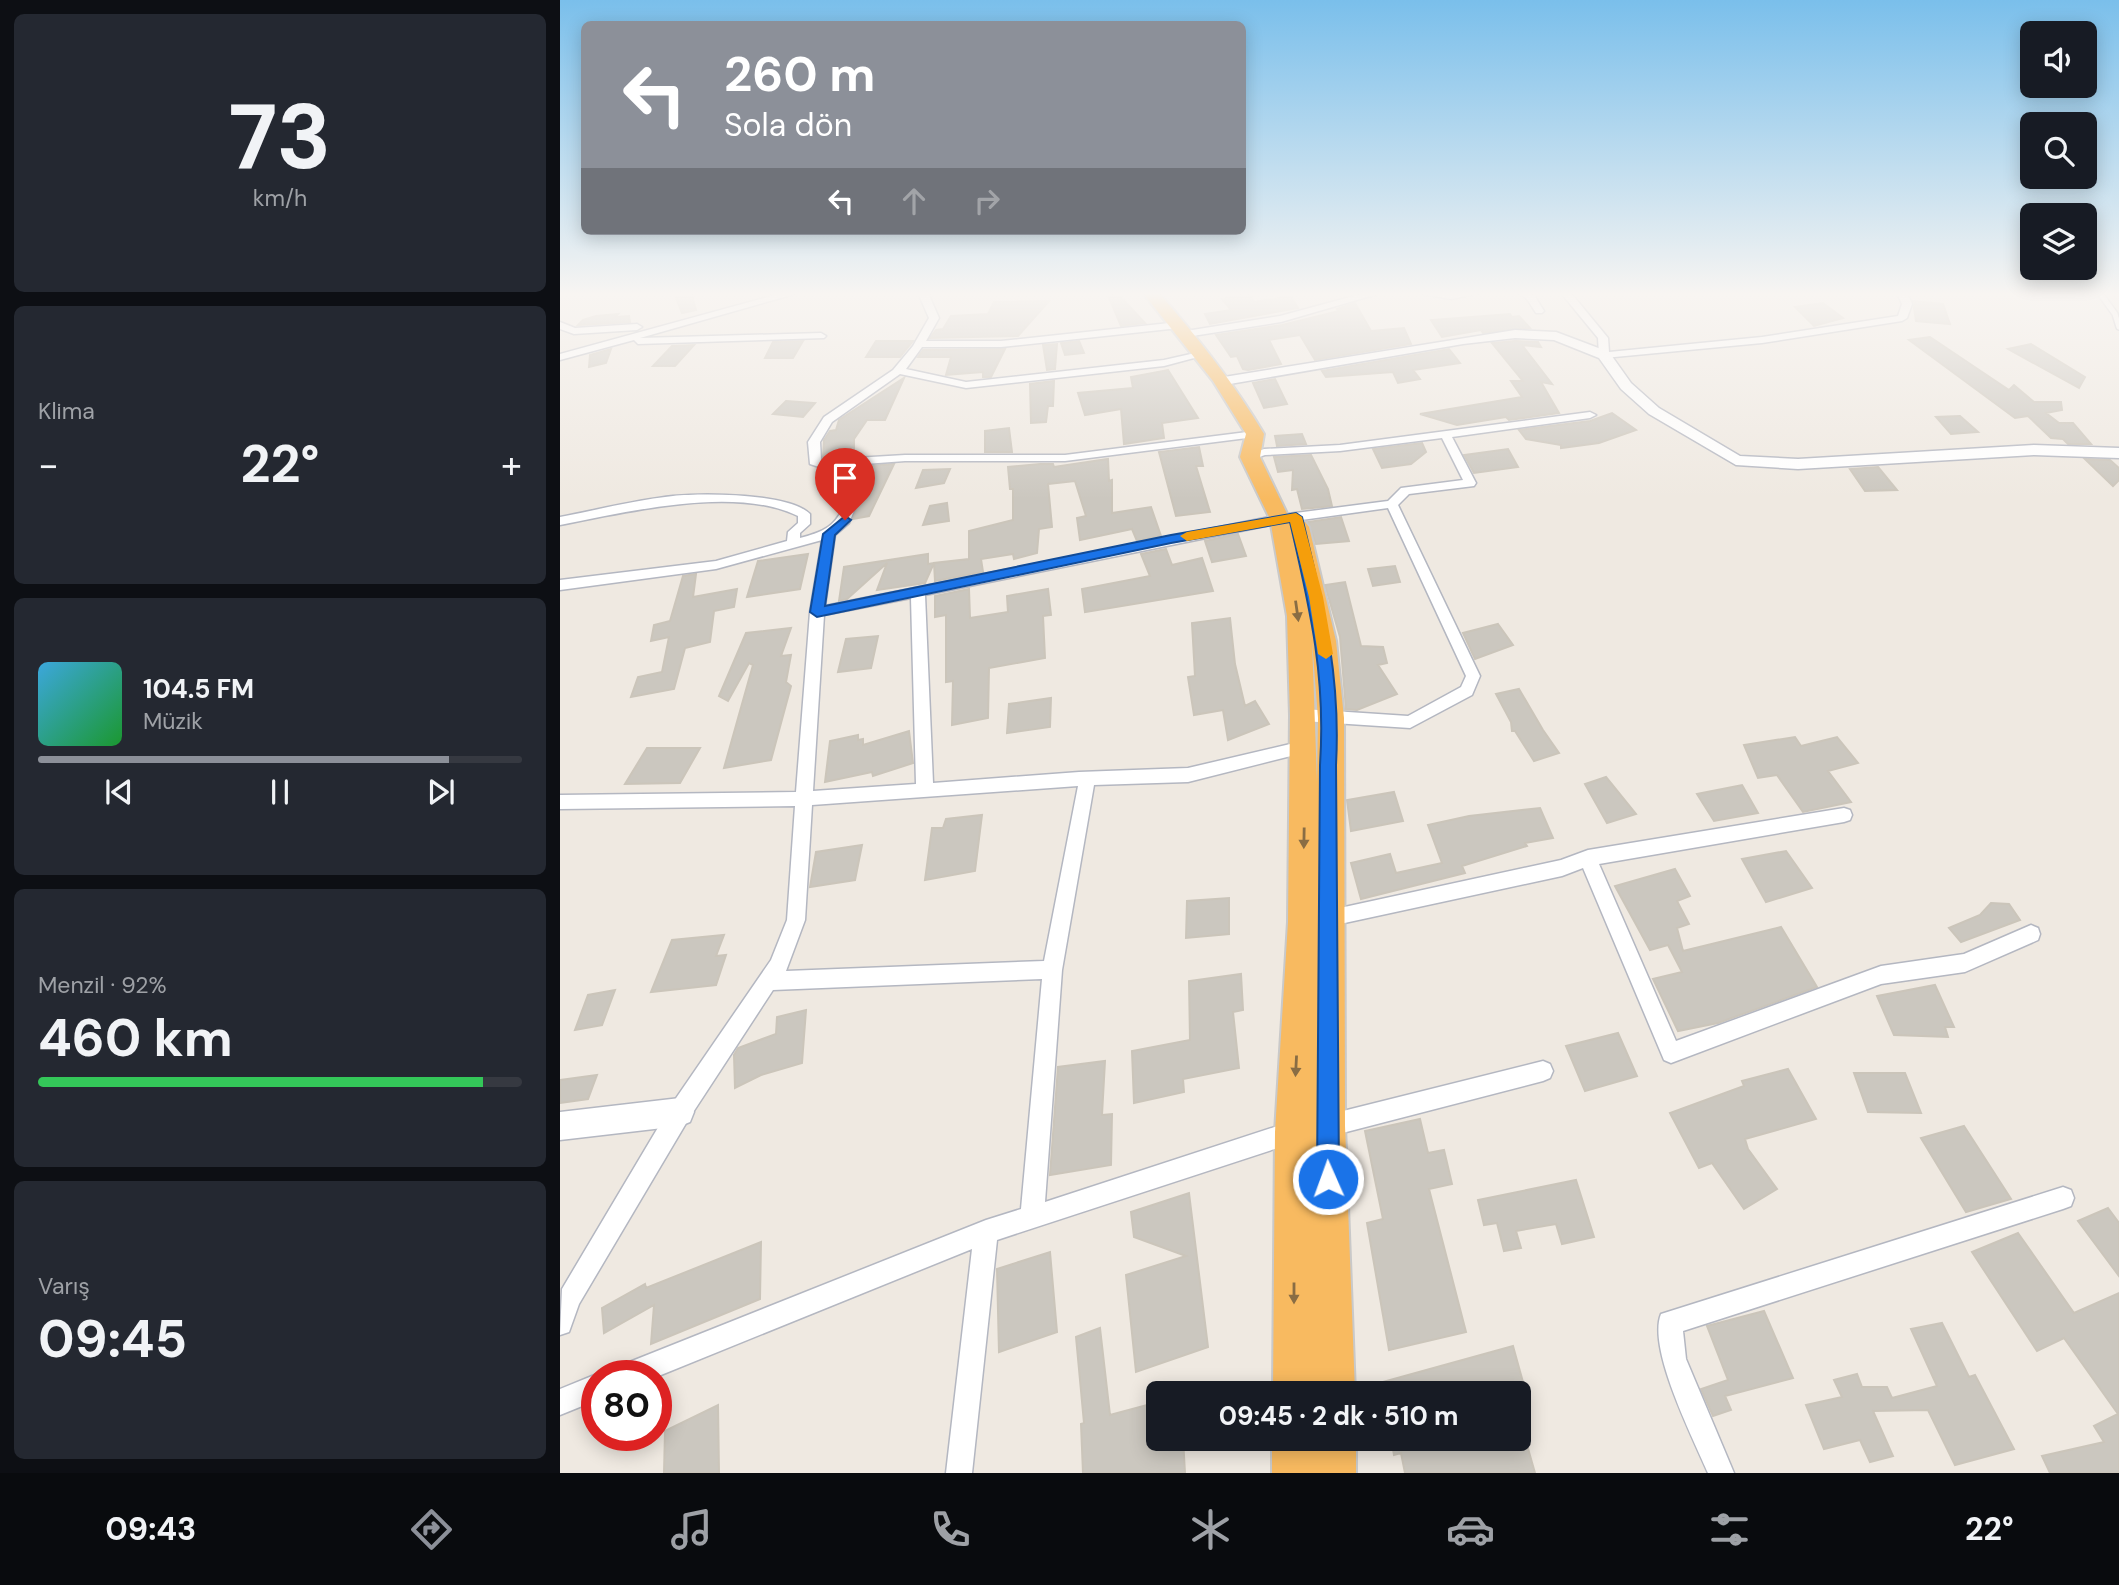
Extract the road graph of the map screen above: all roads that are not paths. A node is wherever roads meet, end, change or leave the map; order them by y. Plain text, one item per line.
1 (905, 362) edge
2 (1165, 362) edge
3 (1216, 362) edge
4 (1345, 362) edge
5 (1609, 362) edge
6 (898, 371) junction
7 (1233, 380) junction
8 (1590, 415) dead end
9 (1446, 435) junction
10 (1257, 448) junction
11 (2119, 453) edge
12 (816, 464) junction
13 (1392, 504) junction
14 (1288, 518) junction
15 (560, 521) edge
16 (829, 534) junction
17 (793, 542) junction
18 (560, 585) edge
19 (918, 593) junction
20 (817, 612) junction
21 (1303, 715) junction
22 (1331, 718) junction
23 (1303, 747) junction
24 (1087, 779) junction
25 (925, 792) junction
26 (802, 799) junction
27 (560, 802) edge
28 (1844, 815) dead end
29 (1588, 858) junction
30 (1316, 920) junction
31 (2031, 934) dead end
32 (1052, 970) junction
33 (768, 981) junction
34 (1543, 1071) dead end
35 (680, 1112) junction
36 (560, 1126) edge
37 (1327, 1126) junction
38 (1293, 1132) junction
39 (2063, 1198) dead end
40 (1032, 1217) junction
41 (986, 1232) junction
42 (560, 1323) edge
43 (666, 1360) edge
44 (1294, 1381) edge
45 (1334, 1381) edge
46 (581, 1393) edge
47 (560, 1402) edge
48 (1294, 1451) edge
49 (1334, 1451) edge
50 (959, 1473) edge
51 (1294, 1473) edge
52 (1334, 1473) edge
53 (1721, 1473) edge

1 - 6 street
2 - 6 street
3 - 7 highway
4 - 7 street
5 - 11 street
6 - 12 street
7 - 10 highway
8 - 9 street
9 - 10 street
9 - 13 street
10 - 12 street
10 - 14 highway
12 - 16 street
13 - 14 street
13 - 22 street
14 - 19 street
14 -> 21 highway
14 - 22 highway
15 - 17 street
16 - 17 street
16 - 20 street
17 - 18 street
19 - 20 street
19 - 25 street
20 - 26 street
21 - 22 street
21 - 23 highway
22 - 30 highway
23 - 24 street
23 -> 30 highway
24 - 25 street
24 - 32 street
25 - 26 street
26 - 27 street
26 - 33 street
28 - 29 street
29 - 30 street
29 - 31 street
30 - 37 highway
30 -> 38 highway
32 - 33 street
32 - 40 street
33 - 35 street
34 - 37 street
35 - 36 street
35 - 42 street
37 - 45 highway
38 - 40 street
38 -> 44 highway
39 - 53 street
40 - 41 street
41 - 43 street
41 - 50 street
46 - 47 street
48 - 51 highway
49 - 52 highway

